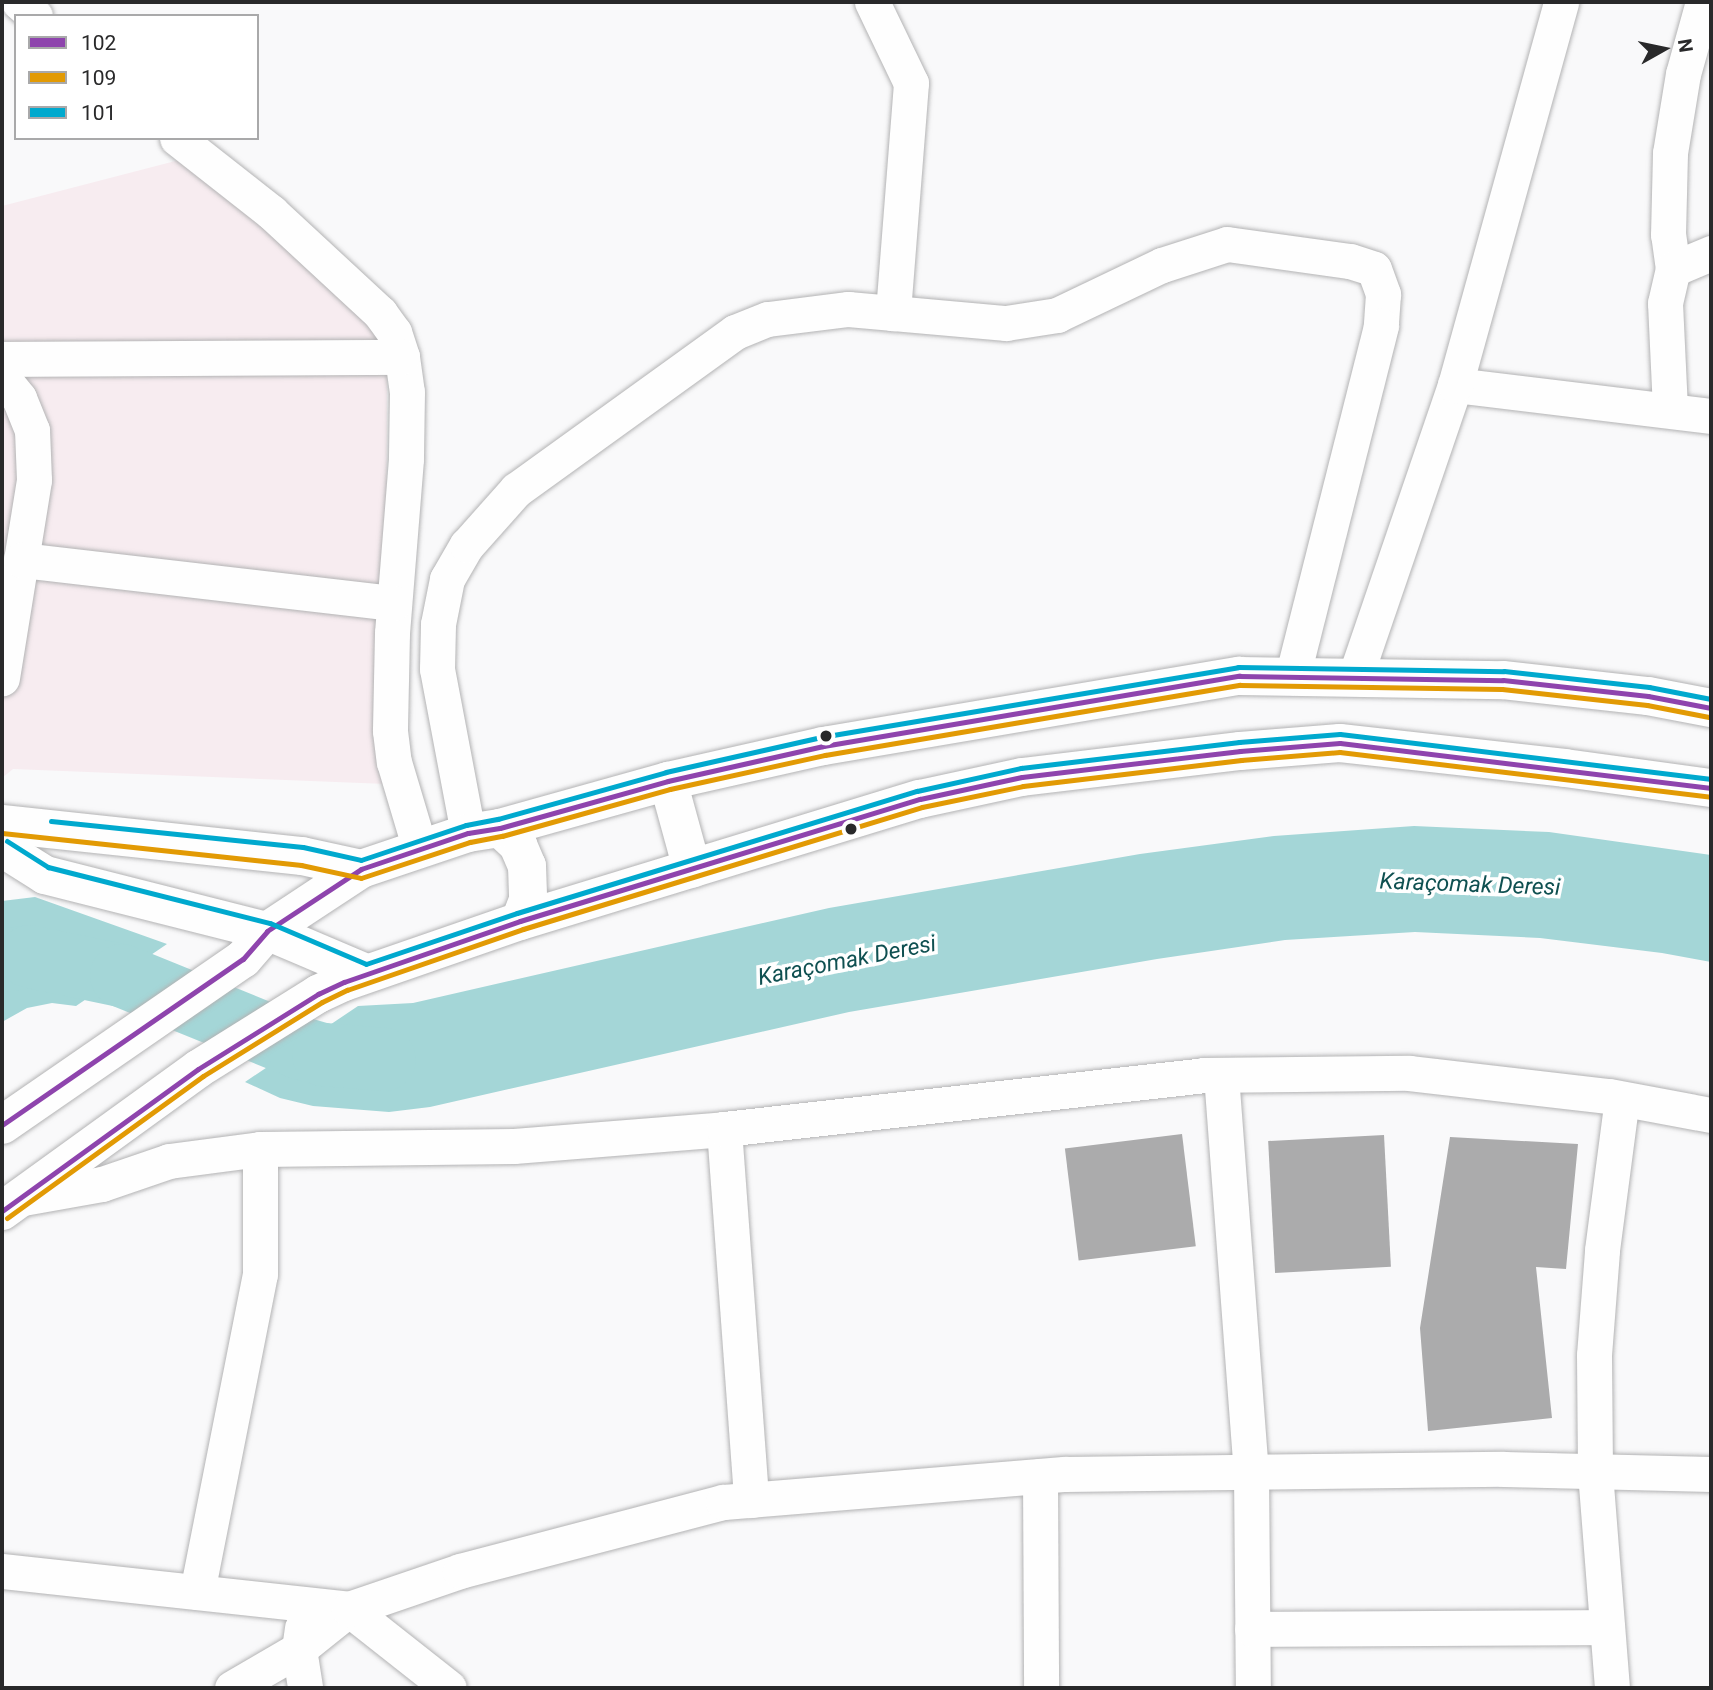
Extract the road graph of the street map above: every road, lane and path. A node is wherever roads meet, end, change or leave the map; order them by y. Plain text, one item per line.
1 (19, 2) edge
2 (872, 2) edge
3 (1561, 2) edge
4 (1703, 2) edge
5 (33, 14) edge
6 (180, 140) edge
7 (1711, 253) edge
8 (1673, 269) junction
9 (893, 313) junction
10 (402, 357) junction
11 (2, 359) edge
12 (2, 377) edge
13 (1455, 385) junction
14 (1670, 409) junction
15 (1711, 416) edge
16 (21, 560) junction
17 (8, 595) edge
18 (394, 603) junction
19 (1292, 677) junction
20 (1355, 677) junction
21 (2, 678) edge
22 (1711, 708) edge
23 (668, 781) junction
24 (1711, 788) edge
25 (2, 824) edge
26 (484, 831) junction
27 (2, 848) edge
28 (420, 849) junction
29 (361, 869) junction
30 (692, 869) junction
31 (520, 920) junction
32 (255, 945) junction
33 (366, 973) junction
34 (1220, 1075) junction
35 (1622, 1099) junction
36 (1711, 1115) edge
37 (2, 1125) edge
38 (724, 1129) junction
39 (260, 1149) junction
40 (13, 1204) edge
41 (1595, 1470) junction
42 (1251, 1472) junction
43 (1711, 1474) edge
44 (1040, 1476) junction
45 (751, 1500) junction
46 (2, 1571) edge
47 (197, 1592) junction
48 (305, 1604) junction
49 (349, 1609) junction
50 (1607, 1627) junction
51 (1252, 1629) junction
52 (299, 1649) junction
53 (232, 1688) edge
54 (305, 1688) edge
55 (449, 1688) edge
56 (1041, 1688) edge
57 (1253, 1688) edge
58 (1612, 1688) edge

1 - 5 street
2 - 9 street
3 - 13 street
4 - 8 street
6 - 10 street
7 - 8 street
8 - 14 street
9 - 19 street
9 - 26 street
10 - 11 street
10 - 18 street
12 - 16 street
13 - 14 street
13 - 20 street
14 - 15 street
16 - 17 street
16 - 18 street
17 - 21 street
18 - 28 street
19 - 20 main road
19 - 23 main road
20 - 22 main road
23 - 26 main road
23 - 30 main road
24 - 30 main road
25 - 29 main road
26 - 28 main road
26 - 31 main road
27 - 32 main road
28 - 29 main road
29 - 32 main road
30 - 31 main road
31 - 33 main road
32 - 33 main road
32 - 37 main road
33 - 40 main road
34 - 35 street
34 - 38 street
34 - 42 street
35 - 36 street
35 - 41 street
38 - 39 street
38 - 45 street
39 - 40 street
39 - 47 street
41 - 42 street
41 - 43 street
41 - 50 street
42 - 44 street
42 - 51 street
44 - 45 street
44 - 56 street
45 - 49 street
46 - 47 street
47 - 48 street
48 - 49 street
48 - 52 street
49 - 52 street
49 - 55 street
50 - 51 street
50 - 58 street
51 - 57 street
52 - 53 street
52 - 54 street

